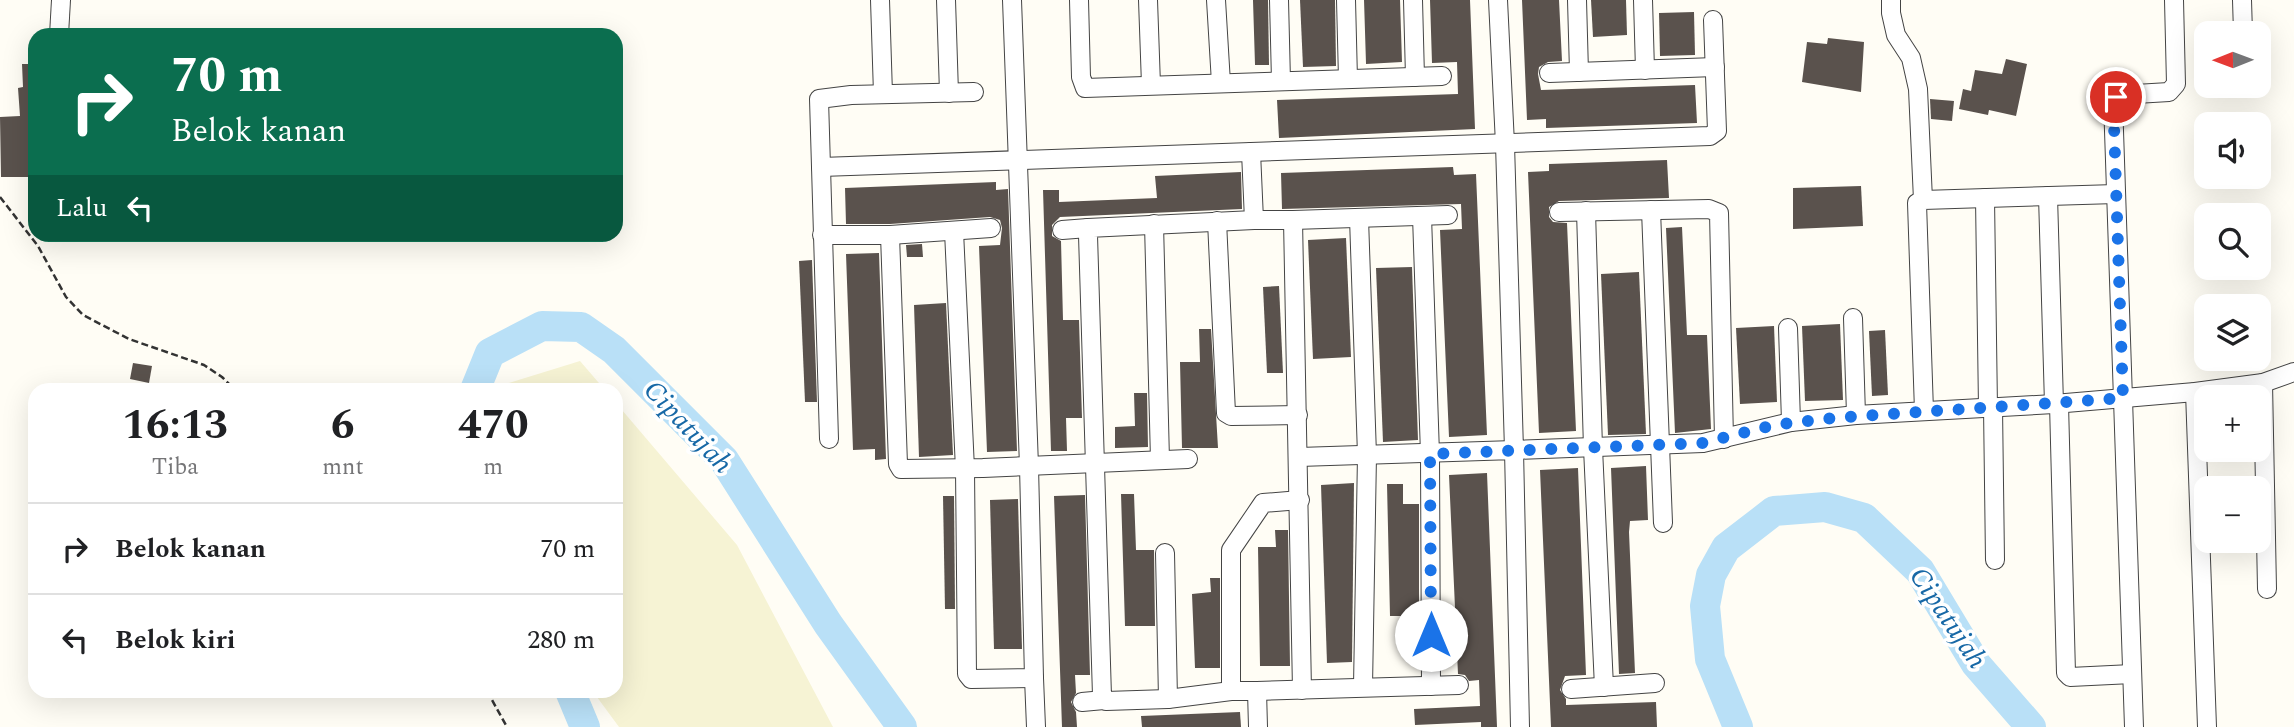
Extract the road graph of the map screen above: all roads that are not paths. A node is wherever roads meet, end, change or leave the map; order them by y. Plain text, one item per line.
1 (61, 0) edge
2 (880, 0) edge
3 (946, 0) edge
4 (1012, 0) edge
5 (1079, 0) edge
6 (1148, 0) edge
7 (1216, 0) edge
8 (1279, 0) edge
9 (1346, 0) edge
10 (1413, 0) edge
11 (1498, 0) edge
12 (1577, 0) edge
13 (1643, 0) edge
14 (1891, 0) edge
15 (2174, 0) edge
16 (2242, 0) edge
17 (1713, 20) dead end
18 (2243, 21) edge
19 (59, 28) edge
20 (1715, 67) junction
21 (1645, 70) junction
22 (1579, 72) junction
23 (1549, 73) dead end
24 (1442, 76) dead end
25 (1415, 77) junction
26 (1349, 79) junction
27 (1281, 81) junction
28 (1221, 83) junction
29 (1151, 85) junction
30 (974, 92) dead end
31 (949, 93) junction
32 (883, 94) junction
33 (1505, 144) junction
34 (1251, 152) junction
35 (1017, 159) junction
36 (821, 167) junction
37 (2116, 194) junction
38 (2048, 196) junction
39 (1985, 198) junction
40 (1923, 200) junction
41 (1651, 210) junction
42 (1586, 211) junction
43 (1559, 212) dead end
44 (1448, 215) dead end
45 (1422, 216) junction
46 (1359, 218) junction
47 (1254, 219) junction
48 (1293, 220) junction
49 (1217, 221) junction
50 (1154, 224) junction
51 (1088, 228) junction
52 (991, 229) dead end
53 (1062, 230) dead end
54 (954, 231) junction
55 (822, 235) junction
56 (890, 235) junction
57 (1853, 318) dead end
58 (1788, 328) dead end
59 (2294, 372) edge
60 (2263, 383) junction
61 (2249, 385) edge
62 (2194, 393) edge
63 (2123, 398) junction
64 (2056, 404) junction
65 (1990, 408) junction
66 (1924, 411) junction
67 (1298, 415) junction
68 (1856, 415) junction
69 (1791, 422) junction
70 (829, 439) dead end
71 (1724, 439) junction
72 (1661, 446) junction
73 (1592, 448) junction
74 (1514, 450) junction
75 (1430, 454) junction
76 (1367, 455) junction
77 (1298, 457) junction
78 (1188, 459) dead end
79 (1160, 460) junction
80 (2197, 462) edge
81 (1094, 463) junction
82 (1029, 466) junction
83 (965, 469) junction
84 (1300, 500) junction
85 (1663, 523) dead end
86 (1165, 553) dead end
87 (1995, 560) dead end
88 (2267, 589) dead end
89 (2132, 674) junction
90 (1034, 678) junction
91 (1655, 683) dead end
92 (1459, 685) dead end
93 (1431, 686) junction
94 (1363, 687) junction
95 (1604, 687) junction
96 (1302, 690) junction
97 (1571, 690) dead end
98 (1231, 691) junction
99 (1257, 691) junction
100 (1168, 699) junction
101 (1104, 700) junction
102 (1082, 702) dead end
103 (1036, 727) edge
104 (1258, 727) edge
105 (1520, 727) edge
106 (2134, 727) edge
107 (2207, 727) edge

1 - 19 street
2 - 32 street
3 - 31 street
4 - 35 street
5 - 29 street
6 - 29 street
7 - 28 street
8 - 27 street
9 - 26 street
10 - 25 street
11 - 33 street
12 - 22 street
13 - 21 street
14 - 40 street
15 - 37 street
16 - 18 street
17 - 20 street
20 - 21 street
20 - 33 street
21 - 22 street
22 - 23 street
24 - 25 street
25 - 26 street
26 - 27 street
27 - 28 street
28 - 29 street
30 - 31 street
31 - 32 street
32 - 36 street
33 - 34 street
33 - 74 street
34 - 35 street
34 - 47 street
35 - 36 street
35 - 82 street
36 - 55 street
37 - 38 street
37 - 63 street
38 - 39 street
38 - 64 street
39 - 40 street
39 - 65 street
40 - 66 street
41 - 42 street
41 - 71 street
41 - 72 street
42 - 43 street
42 - 73 street
44 - 45 street
45 - 46 street
45 - 75 street
46 - 48 street
46 - 76 street
47 - 48 street
47 - 49 street
48 - 67 street
49 - 50 street
49 - 67 street
50 - 51 street
50 - 79 street
51 - 53 street
51 - 81 street
52 - 54 street
54 - 56 street
54 - 83 street
55 - 56 street
55 - 70 street
56 - 83 street
57 - 68 street
58 - 69 street
59 - 60 street
60 - 61 street
60 - 88 street
62 - 63 street
63 - 64 street
63 - 89 street
64 - 65 street
64 - 89 street
65 - 66 street
65 - 87 street
66 - 68 street
67 - 77 street
68 - 69 street
69 - 71 street
71 - 72 street
72 - 73 street
72 - 85 street
73 - 74 street
73 - 95 street
74 - 75 street
74 - 105 street
75 - 76 street
75 - 93 street
76 - 77 street
76 - 94 street
77 - 84 street
78 - 79 street
79 - 81 street
80 - 107 street
81 - 82 street
81 - 101 street
82 - 83 street
82 - 90 street
83 - 90 street
84 - 96 street
84 - 98 street
86 - 100 street
89 - 106 street
90 - 103 street
91 - 95 street
92 - 93 street
93 - 94 street
94 - 96 street
95 - 97 street
96 - 99 street
98 - 99 street
98 - 100 street
99 - 104 street
100 - 101 street
101 - 102 street

